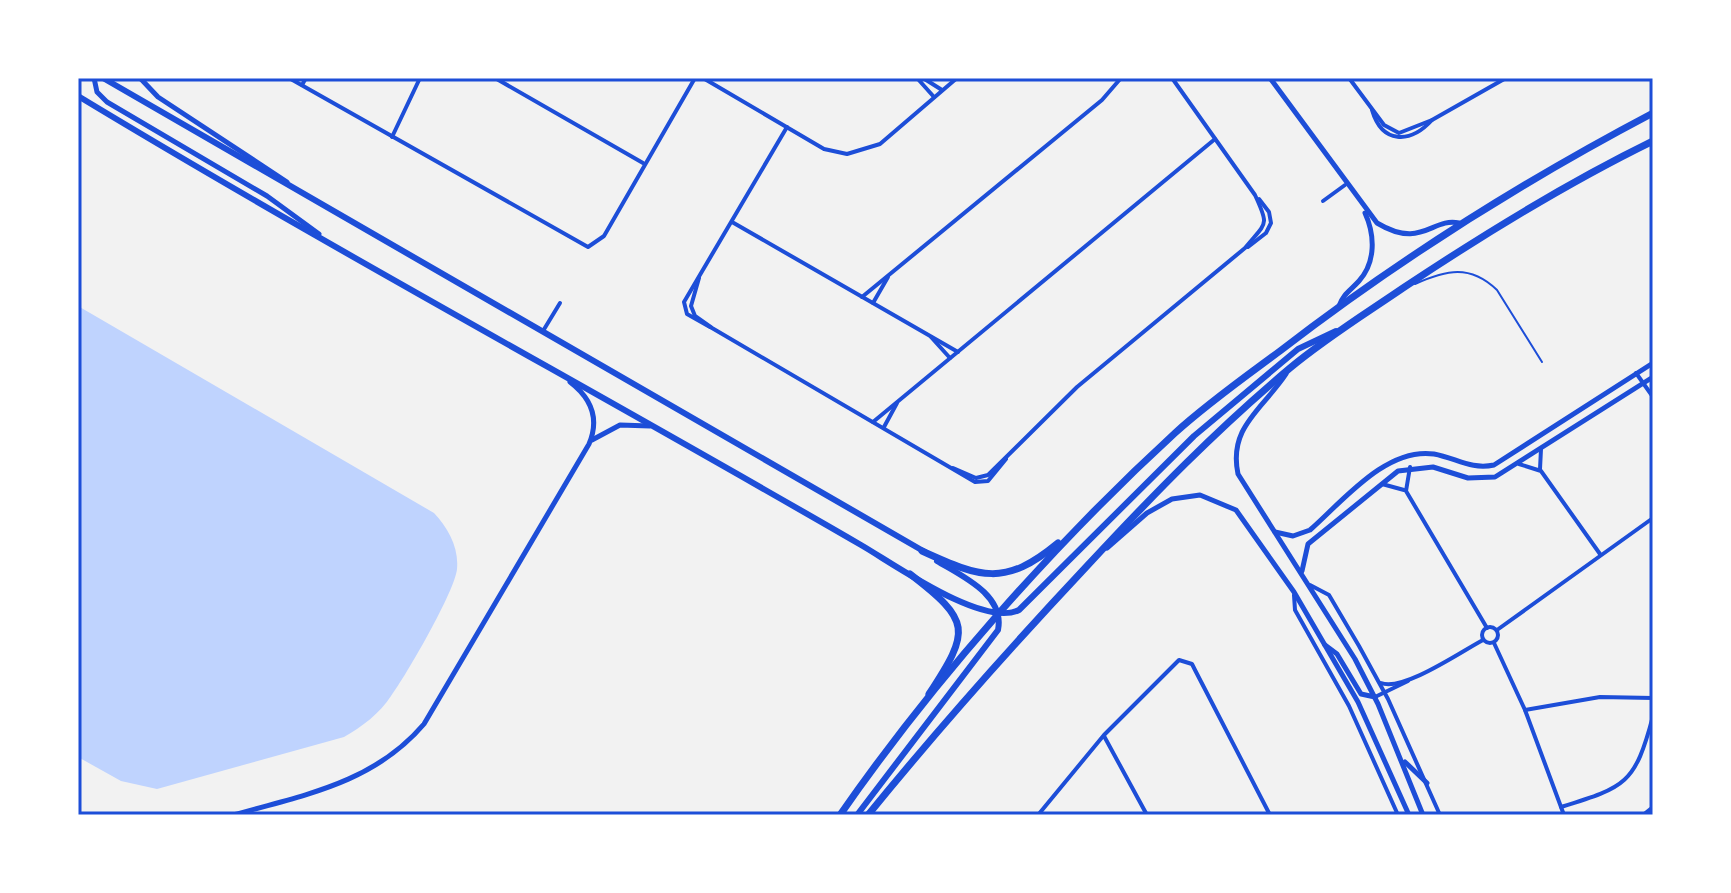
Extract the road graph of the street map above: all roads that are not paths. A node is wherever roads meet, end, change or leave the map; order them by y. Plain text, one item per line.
1 (94, 78) edge
2 (103, 78) edge
3 (140, 78) edge
4 (289, 78) edge
5 (306, 78) edge
6 (420, 78) edge
7 (495, 78) edge
8 (695, 78) edge
9 (703, 78) edge
10 (917, 78) edge
11 (923, 78) edge
12 (957, 78) edge
13 (1121, 78) edge
14 (1172, 78) edge
15 (1270, 78) edge
16 (1349, 78) edge
17 (1506, 78) edge
18 (1498, 80) edge
19 (302, 85) junction
20 (942, 90) junction
21 (78, 96) edge
22 (934, 97) junction
23 (1653, 113) edge
24 (787, 127) junction
25 (392, 137) junction
26 (1215, 139) junction
27 (1653, 141) edge
28 (643, 163) junction
29 (1345, 185) junction
30 (297, 190) junction
31 (1323, 201) dead end
32 (1363, 209) junction
33 (732, 222) junction
34 (1459, 223) junction
35 (341, 252) junction
36 (892, 272) junction
37 (1396, 293) junction
38 (862, 297) junction
39 (560, 303) dead end
40 (873, 303) junction
41 (1339, 306) junction
42 (1339, 330) junction
43 (543, 331) junction
44 (926, 333) junction
45 (958, 352) junction
46 (950, 358) junction
47 (1542, 362) dead end
48 (1653, 363) edge
49 (1291, 367) junction
50 (1636, 373) junction
51 (1653, 377) edge
52 (570, 382) junction
53 (1643, 383) junction
54 (1653, 397) edge
55 (902, 398) junction
56 (873, 422) junction
57 (658, 427) junction
58 (884, 428) junction
59 (589, 444) junction
60 (1541, 449) junction
61 (1519, 464) junction
62 (1410, 467) junction
63 (1541, 471) junction
64 (1379, 485) junction
65 (1406, 491) junction
66 (1348, 497) junction
67 (1354, 506) junction
68 (1653, 518) edge
69 (1078, 526) junction
70 (1273, 531) junction
71 (922, 551) junction
72 (1099, 553) junction
73 (1600, 554) junction
74 (1303, 573) junction
75 (910, 574) junction
76 (1310, 585) junction
77 (1294, 592) junction
78 (1000, 615) junction
79 (1487, 628) junction
80 (1497, 630) junction
81 (1483, 640) junction
82 (1494, 643) junction
83 (1325, 644) junction
84 (1410, 679) junction
85 (1378, 680) junction
86 (1386, 694) junction
87 (1375, 697) junction
88 (1653, 698) edge
89 (1525, 710) junction
90 (1653, 716) edge
91 (910, 722) junction
92 (1104, 735) junction
93 (1402, 760) junction
94 (1427, 783) junction
95 (1561, 807) junction
96 (1653, 809) edge
97 (233, 815) edge
98 (840, 815) edge
99 (857, 815) edge
100 (868, 815) edge
101 (1038, 815) edge
102 (1147, 815) edge
103 (1270, 815) edge
104 (1398, 815) edge
105 (1409, 815) edge
106 (1423, 815) edge
107 (1440, 815) edge
108 (1564, 815) edge
109 (1643, 815) edge

1 - 35 street
2 - 30 main road
3 - 30 street
4 - 19 street
5 - 19 street
6 - 25 street
7 - 28 street
8 - 28 street
9 - 24 street
10 - 22 street
11 - 20 street
12 - 20 street
13 - 36 street
14 - 26 street
15 - 29 street
16 - 18 street
17 - 18 street
19 - 25 street
20 - 22 street
21 - 35 main road
22 - 24 street
23 - 34 main road
24 - 33 street
25 - 28 street
26 - 45 street
26 - 58 street
27 - 37 main road
29 - 31 street
29 - 32 street
30 - 43 main road
32 - 34 street
32 - 41 street
33 - 38 street
33 - 56 street
34 - 41 main road
35 - 52 main road
36 - 38 street
36 - 40 street
37 - 42 main road
37 - 47 lane
38 - 40 street
39 - 43 street
40 - 44 street
41 - 69 main road
42 - 49 main road
42 - 78 main road
43 - 71 main road
44 - 45 street
44 - 46 street
45 - 46 street
46 - 55 street
48 - 50 street
49 - 70 street
49 - 72 main road
50 - 53 street
50 - 66 street
51 - 53 street
52 - 57 main road
52 - 59 street
53 - 54 street
53 - 60 street
55 - 56 street
55 - 58 street
56 - 58 street
57 - 59 street
57 - 75 main road
59 - 97 street
60 - 61 street
60 - 63 street
61 - 62 street
61 - 63 street
62 - 64 street
62 - 65 street
63 - 73 street
64 - 65 street
64 - 67 street
65 - 79 street
66 - 67 street
66 - 70 street
67 - 74 street
68 - 73 street
69 - 71 main road
69 - 78 main road
70 - 74 street
71 - 78 main road
72 - 77 street
72 - 100 main road
73 - 80 street
74 - 76 street
75 - 78 main road
75 - 91 main road
76 - 85 street
76 - 87 street
77 - 83 street
77 - 104 street
78 - 91 main road
78 - 99 main road
79 - 80 street
79 - 81 street
80 - 82 street
81 - 82 street
81 - 84 street
82 - 89 street
83 - 87 street
83 - 105 street
84 - 85 street
84 - 86 street
85 - 86 street
86 - 87 street
86 - 94 street
87 - 93 street
88 - 89 street
89 - 95 street
90 - 95 street
91 - 98 main road
92 - 101 street
92 - 102 street
92 - 103 street
93 - 94 street
93 - 106 street
94 - 107 street
95 - 108 street
96 - 109 street

